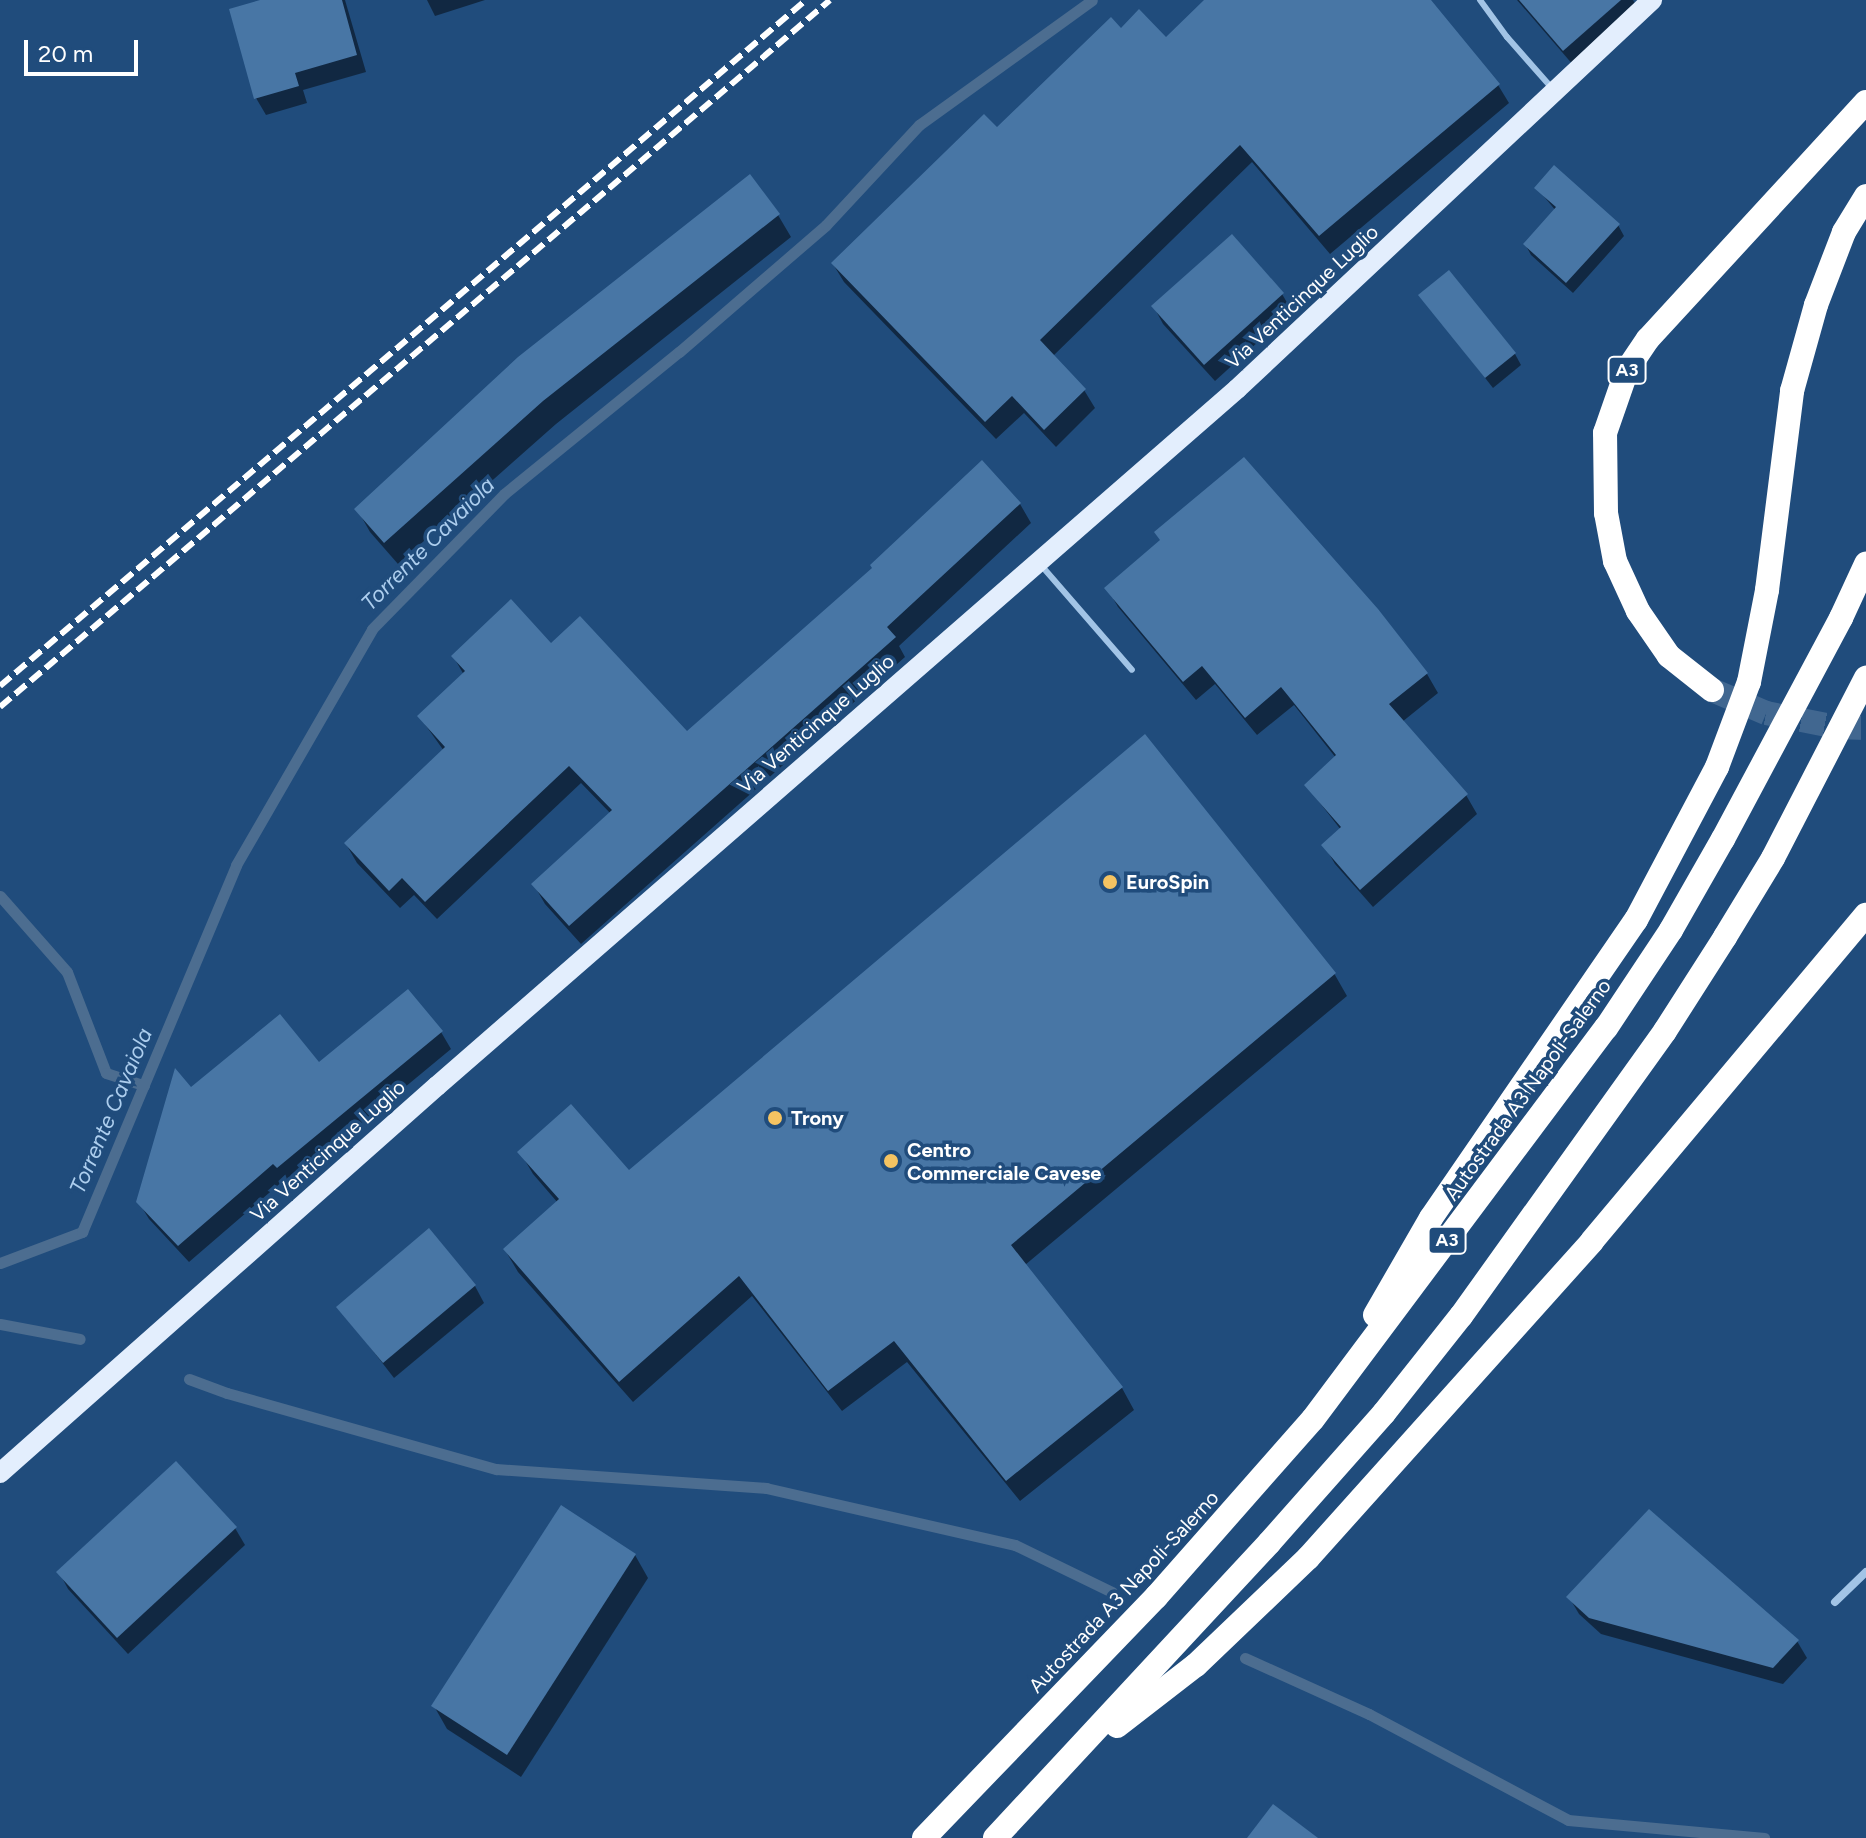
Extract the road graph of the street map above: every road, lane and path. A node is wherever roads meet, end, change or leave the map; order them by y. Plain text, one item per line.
1 (1480, 0) edge
2 (1652, 0) edge
3 (1553, 89) junction
4 (1866, 102) edge
5 (1866, 196) edge
6 (1038, 561) junction
7 (1866, 564) edge
8 (1132, 670) dead end
9 (1866, 678) edge
10 (1712, 690) tunnel mouth
11 (1866, 915) edge
12 (1313, 1419) junction
13 (0, 1473) edge
14 (1866, 1572) edge
15 (1835, 1602) dead end
16 (1061, 1769) junction
17 (924, 1838) edge
18 (995, 1838) edge

1 - 3 lane
2 - 3 main road, Via Venticinque Luglio
3 - 6 main road, Via Venticinque Luglio
4 - 10 highway, A3
5 - 12 highway
6 - 8 lane
6 - 13 main road, Via Venticinque Luglio
7 - 12 highway, Autostrada A3 Napoli-Salerno / A3
9 - 16 highway
11 - 16 highway
12 - 17 highway, Autostrada A3 Napoli-Salerno / A3
14 - 15 street
16 - 18 highway

